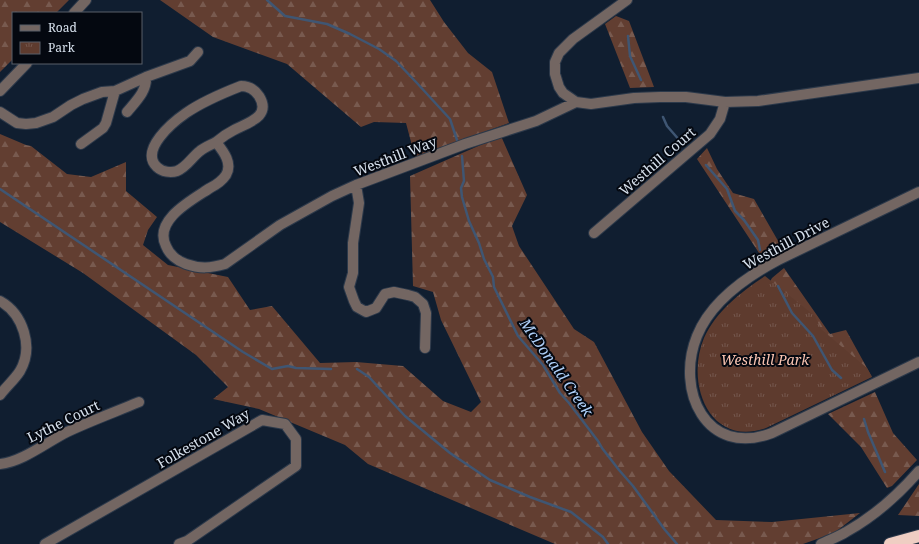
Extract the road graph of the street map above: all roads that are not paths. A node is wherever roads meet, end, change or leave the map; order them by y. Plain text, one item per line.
1 (86, 0) edge
2 (627, 0) edge
3 (75, 12) edge
4 (198, 52) dead end
5 (26, 64) edge
6 (146, 77) junction
7 (919, 78) edge
8 (0, 91) edge
9 (115, 91) junction
10 (576, 102) junction
11 (726, 102) junction
12 (0, 112) edge
13 (127, 112) dead end
14 (216, 142) junction
15 (81, 144) dead end
16 (356, 185) junction
17 (919, 192) edge
18 (594, 233) dead end
19 (0, 301) edge
20 (425, 348) dead end
21 (919, 362) edge
22 (0, 395) edge
23 (139, 402) dead end
24 (0, 464) edge
25 (919, 471) edge
26 (919, 536) edge
27 (185, 543) edge
28 (45, 544) edge
29 (821, 544) edge
30 (890, 544) edge

1 - 3 street
2 - 10 street
4 - 6 street
5 - 8 street
6 - 9 street
6 - 13 street
7 - 11 street
9 - 12 street
9 - 15 street
10 - 11 street
10 - 16 street, Westhill Way
11 - 18 street, Westhill Court
14 - 14 street
14 - 16 street, Westhill Way
16 - 20 street
17 - 21 street, Westhill Drive
19 - 22 street
23 - 24 street, Lythe Court
25 - 29 street
26 - 30 highway
27 - 28 street, Folkestone Way

